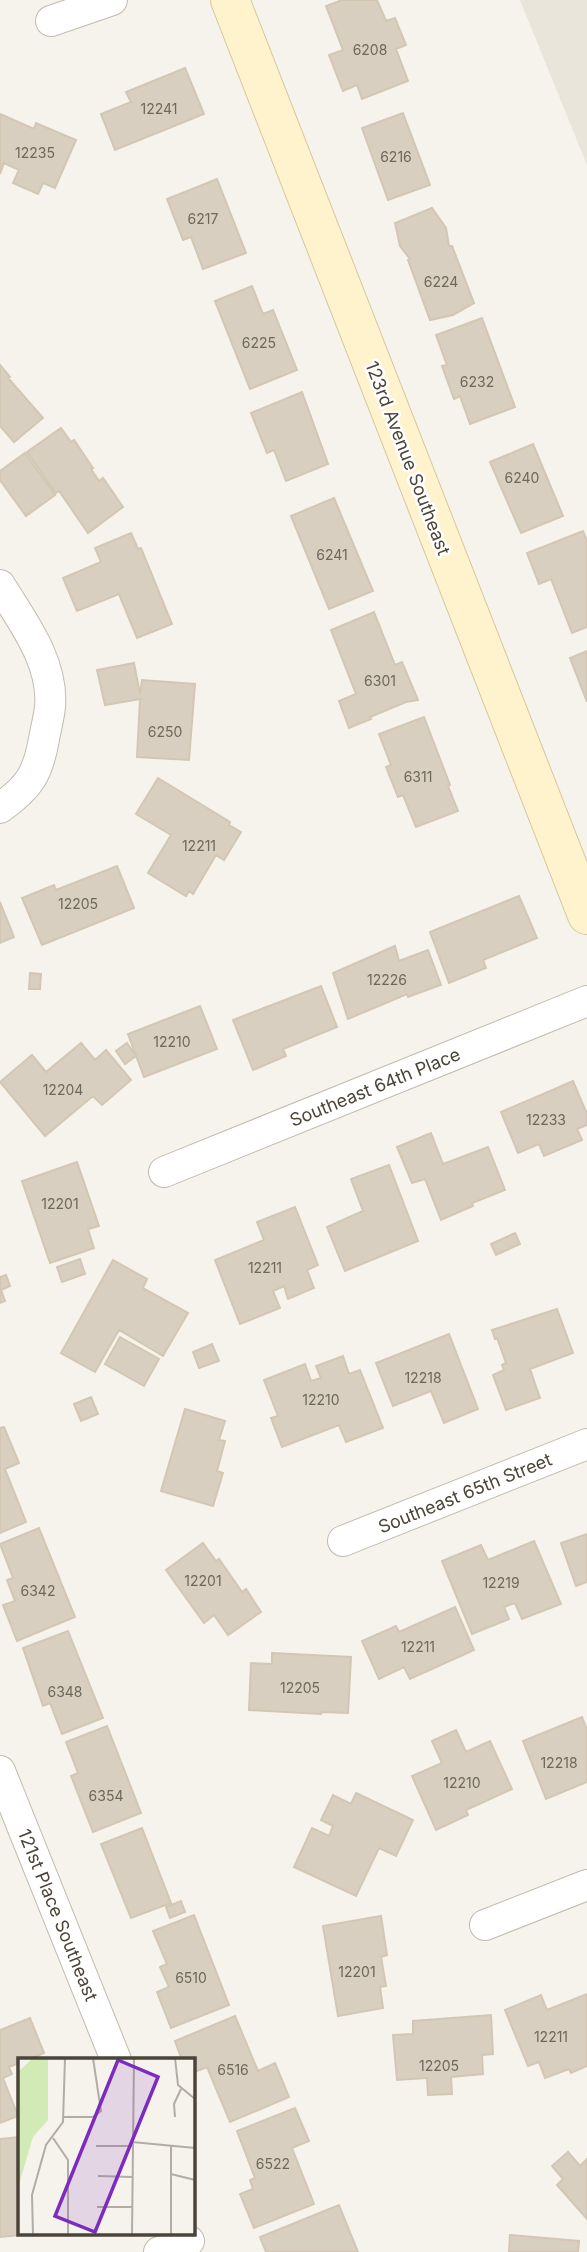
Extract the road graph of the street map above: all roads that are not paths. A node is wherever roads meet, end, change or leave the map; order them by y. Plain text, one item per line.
1 (112, 0) edge
2 (230, 0) edge
3 (51, 21) dead end
4 (0, 585) edge
5 (0, 808) edge
6 (587, 915) edge
7 (587, 1001) edge
8 (164, 1172) dead end
9 (587, 1444) edge
10 (343, 1541) dead end
11 (0, 1772) edge
12 (587, 1885) edge
13 (485, 1925) dead end
14 (115, 2058) edge
15 (189, 2242) edge
16 (159, 2252) edge

1 - 3 street
2 - 6 street, 123rd Avenue Southeast
4 - 5 street
7 - 8 street, Southeast 64th Place
9 - 10 street, Southeast 65th Street
11 - 14 street, 121st Place Southeast
12 - 13 street
15 - 16 street

